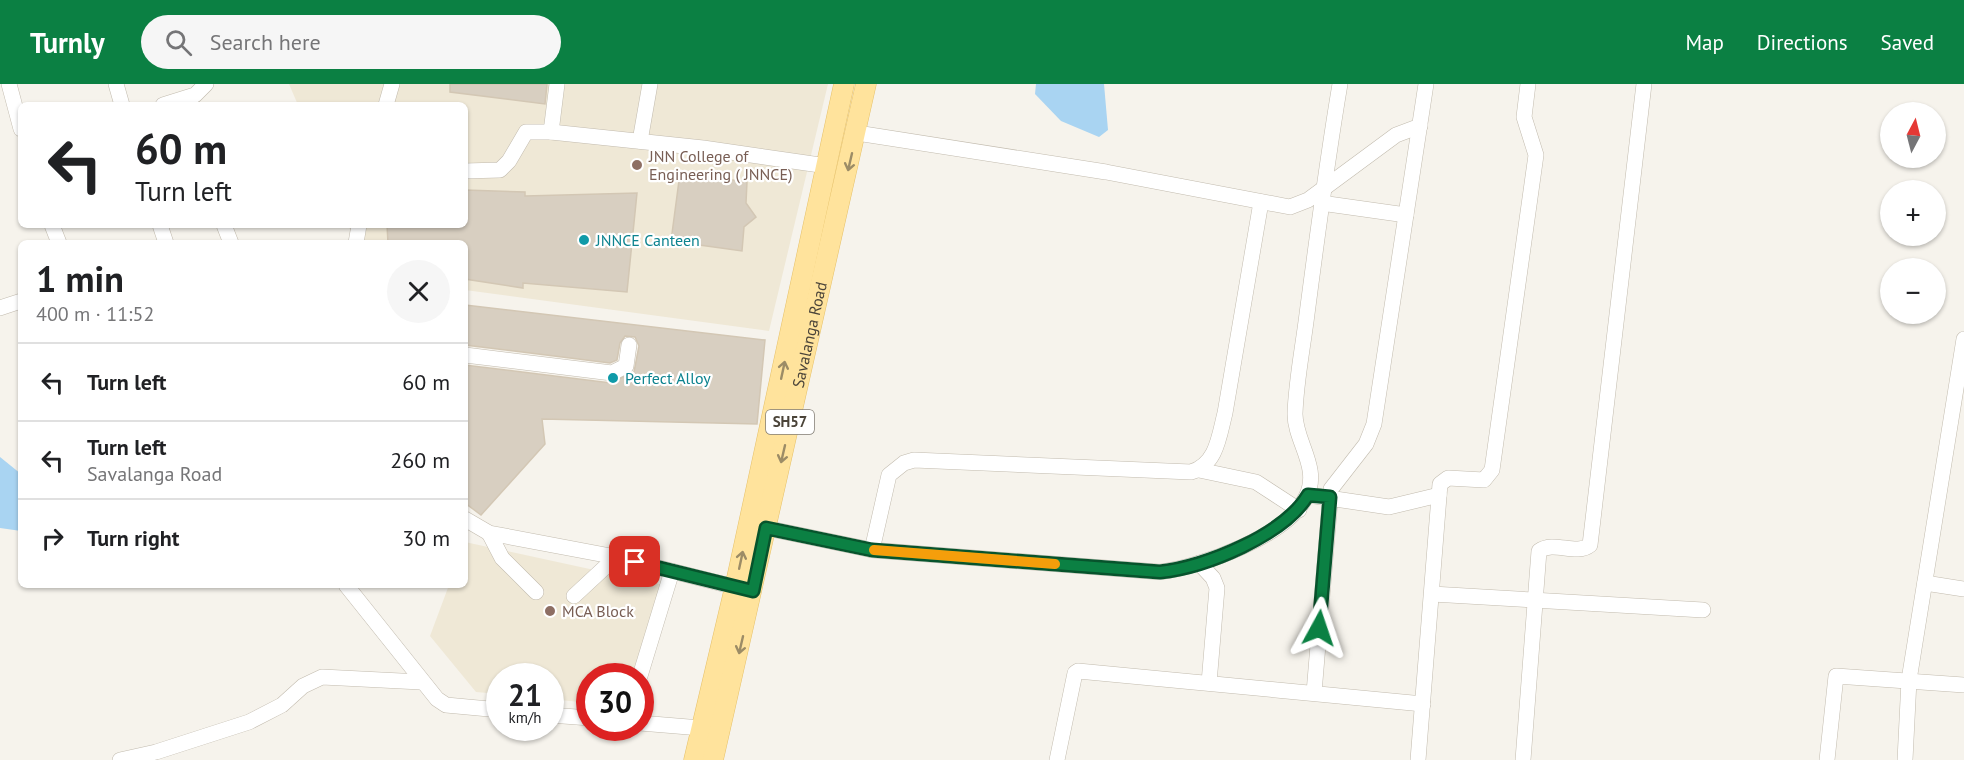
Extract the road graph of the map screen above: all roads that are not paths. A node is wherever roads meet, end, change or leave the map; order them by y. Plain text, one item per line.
1 (9, 84) edge
2 (116, 84) edge
3 (206, 84) edge
4 (392, 84) edge
5 (556, 84) edge
6 (650, 84) edge
7 (844, 84) edge
8 (866, 84) edge
9 (1340, 84) edge
10 (1426, 84) edge
11 (1528, 84) edge
12 (1644, 84) edge
13 (121, 102) edge
14 (173, 102) edge
15 (387, 102) edge
16 (18, 118) edge
17 (1420, 126) junction
18 (551, 132) junction
19 (857, 133) junction
20 (640, 141) junction
21 (828, 166) junction
22 (468, 171) edge
23 (1322, 196) junction
24 (1261, 202) junction
25 (1406, 215) junction
26 (18, 302) edge
27 (0, 308) edge
28 (1964, 339) edge
29 (629, 345) dead end
30 (468, 355) edge
31 (1199, 470) junction
32 (1308, 495) junction
33 (1440, 495) junction
34 (1330, 497) junction
35 (1299, 510) junction
36 (468, 521) edge
37 (766, 528) junction
38 (489, 533) junction
39 (872, 550) junction
40 (616, 557) junction
41 (1198, 563) junction
42 (672, 571) junction
43 (1925, 583) junction
44 (348, 588) edge
45 (744, 589) junction
46 (1964, 590) edge
47 (536, 592) dead end
48 (1432, 594) junction
49 (574, 596) dead end
50 (1536, 600) junction
51 (1703, 610) dead end
52 (644, 663) edge
53 (1910, 680) junction
54 (421, 682) junction
55 (1209, 683) junction
56 (1964, 685) edge
57 (1314, 693) junction
58 (1423, 704) junction
59 (486, 709) edge
60 (654, 724) edge
61 (701, 728) junction
62 (120, 760) edge
63 (694, 760) edge
64 (713, 760) edge
65 (1057, 760) edge
66 (1418, 760) edge
67 (1523, 760) edge
68 (1827, 760) edge
69 (1905, 760) edge

1 - 16 street
2 - 13 street
3 - 14 street
4 - 15 street
5 - 18 street
6 - 20 street
7 - 21 main road, Savalanga Road / SH57
8 - 19 main road, Savalanga Road / SH57
9 - 23 street
10 - 17 street
11 - 33 street
12 - 50 street
17 - 23 street
17 - 25 street
18 - 20 street
18 - 22 street
19 - 24 street
19 -> 37 main road, Savalanga Road / SH57
20 - 21 street
45 -> 21 main road, Savalanga Road / SH57
23 - 24 street
23 - 25 street
23 - 32 street
24 - 31 street
25 - 34 street
26 - 27 street
28 - 43 street
29 - 30 street
31 - 35 street
31 - 39 street
32 - 34 street
32 - 35 street
33 - 34 street
33 - 48 street
34 - 57 street
35 - 41 street
36 - 38 street
37 - 39 street
37 - 45 main road, Savalanga Road / SH57
38 - 40 street
38 - 47 street
39 - 41 street
40 - 42 street
40 - 49 street
41 - 55 street
42 - 45 street
42 - 52 street
43 - 46 street
43 - 53 street
44 - 54 street
45 - 61 main road, Savalanga Road / SH57
45 -> 64 main road, Savalanga Road / SH57
48 - 50 street
48 - 58 street
50 - 51 street
50 - 67 street
53 - 56 street
53 - 68 street
53 - 69 street
54 - 59 street
54 - 62 street
55 - 57 street
55 - 65 street
57 - 58 street
58 - 66 street
60 - 61 street
61 - 63 main road, Savalanga Road / SH57

